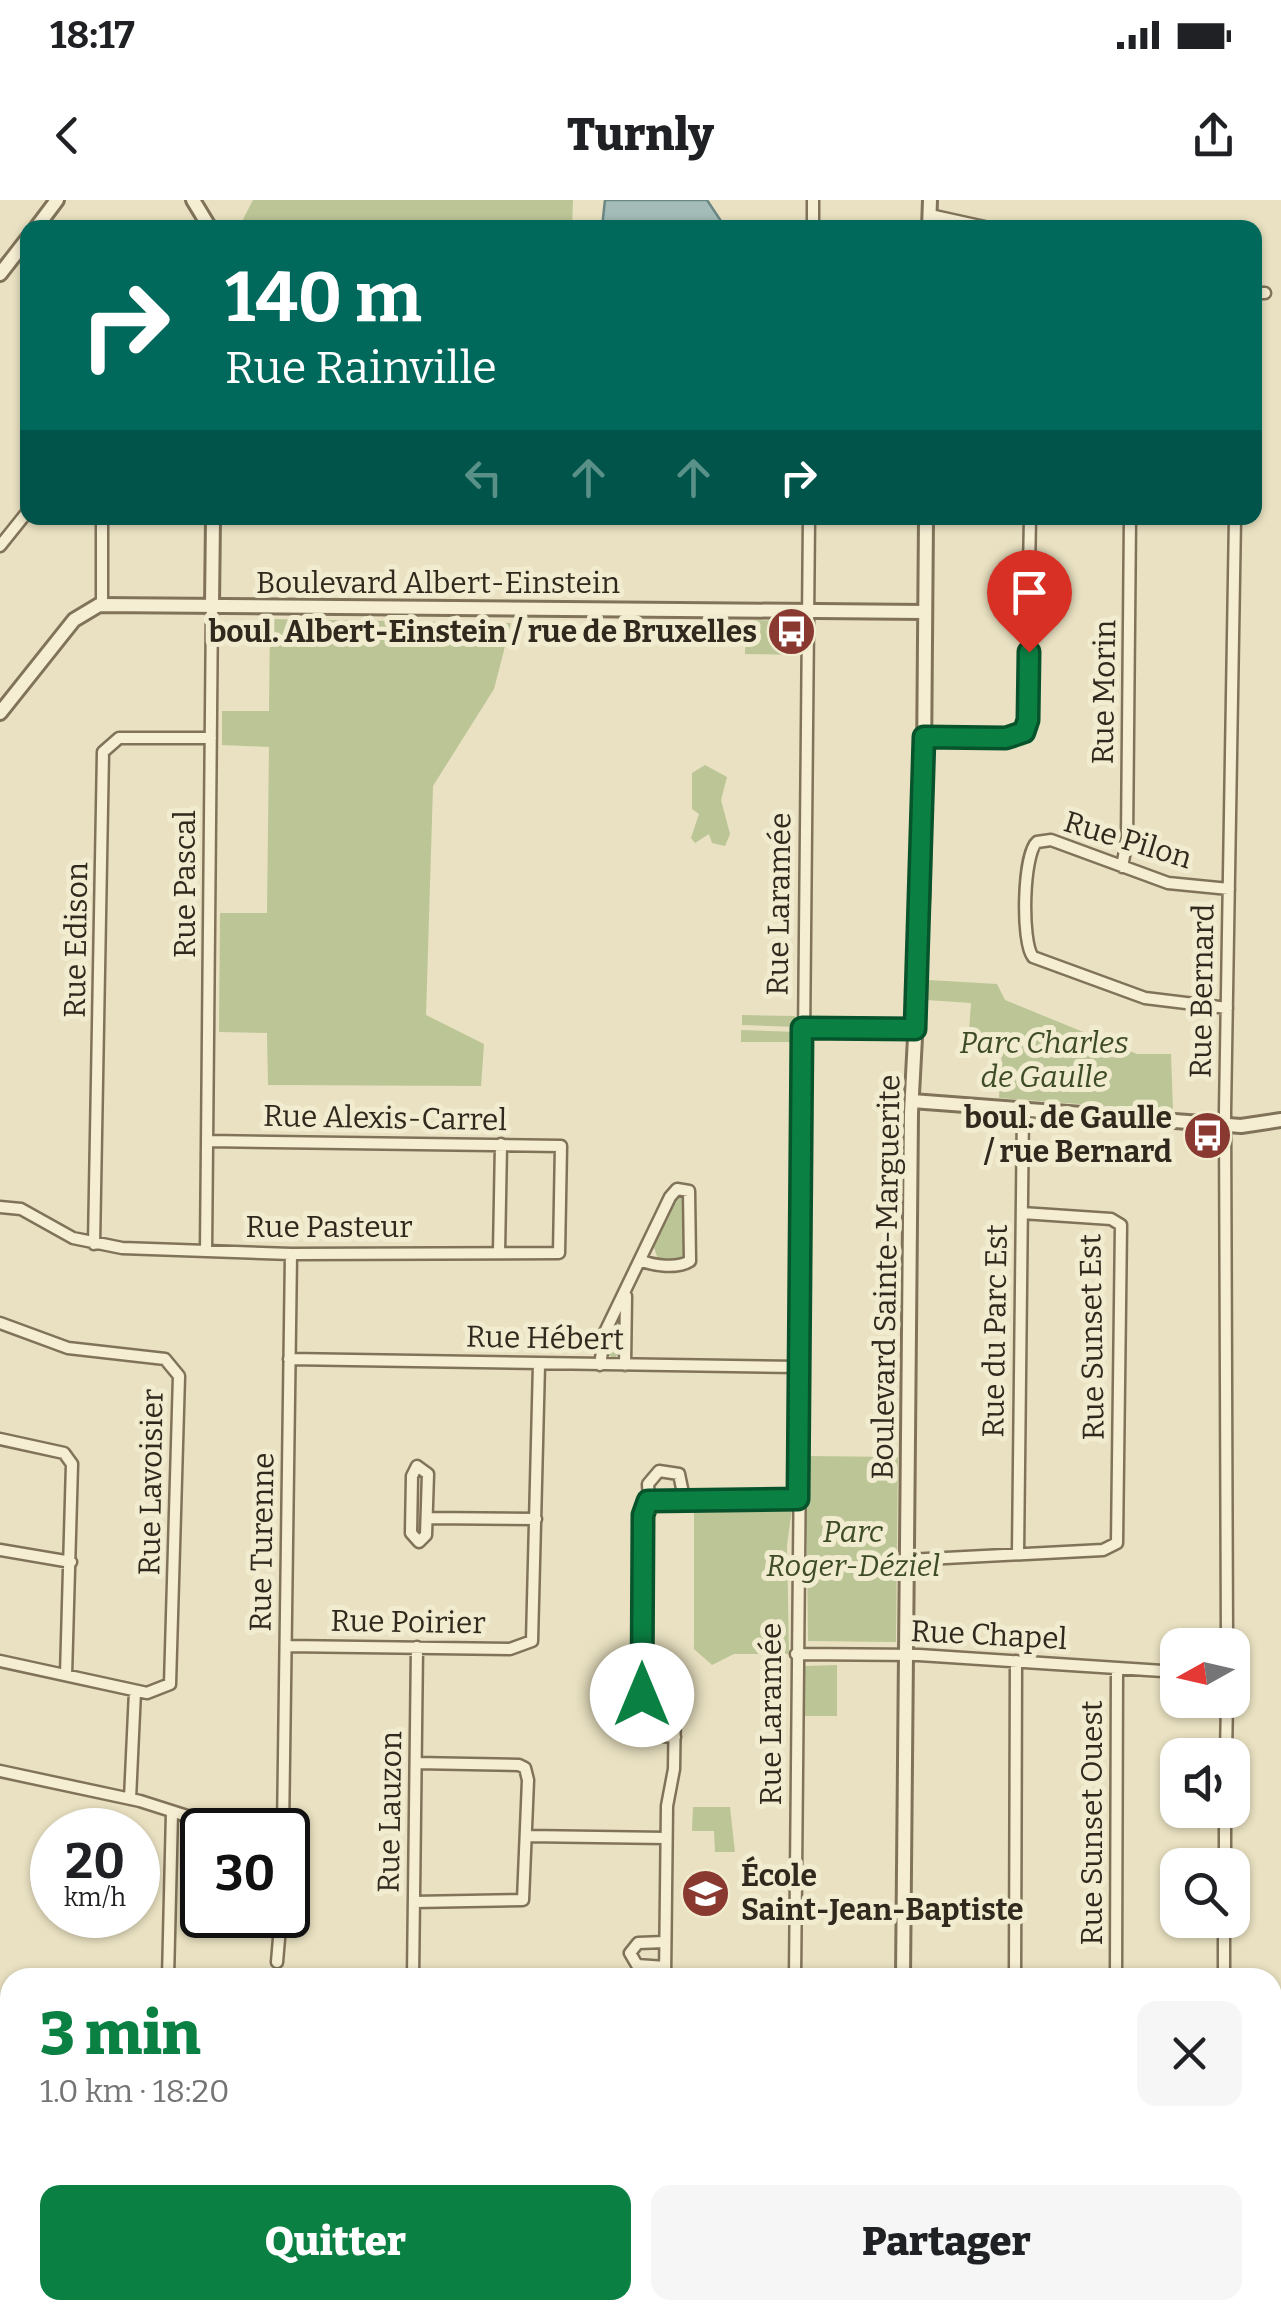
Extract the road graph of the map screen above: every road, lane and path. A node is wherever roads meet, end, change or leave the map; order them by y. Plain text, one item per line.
1 (20, 248) edge
2 (0, 274) edge
3 (20, 521) edge
4 (102, 525) edge
5 (213, 525) edge
6 (809, 525) edge
7 (926, 525) edge
8 (1030, 525) edge
9 (1130, 525) edge
10 (1235, 525) edge
11 (0, 546) edge
12 (102, 605) junction
13 (212, 606) junction
14 (808, 611) junction
15 (925, 612) junction
16 (0, 713) edge
17 (924, 737) junction
18 (211, 738) junction
19 (1122, 867) junction
20 (1229, 889) junction
21 (1227, 1008) junction
22 (802, 1028) junction
23 (915, 1029) junction
24 (912, 1101) junction
25 (1024, 1109) junction
26 (1281, 1120) edge
27 (1225, 1124) junction
28 (208, 1141) junction
29 (500, 1144) junction
30 (561, 1146) joint
31 (0, 1207) edge
32 (1022, 1213) junction
33 (94, 1244) junction
34 (206, 1251) junction
35 (498, 1252) junction
36 (291, 1254) junction
37 (640, 1260) junction
38 (626, 1290) junction
39 (0, 1323) edge
40 (290, 1360) junction
41 (538, 1364) junction
42 (600, 1365) junction
43 (626, 1365) junction
44 (800, 1367) junction
45 (0, 1439) edge
46 (684, 1498) junction
47 (798, 1499) junction
48 (649, 1500) junction
49 (427, 1518) junction
50 (536, 1519) junction
51 (0, 1550) edge
52 (1018, 1554) junction
53 (907, 1560) junction
54 (71, 1562) junction
55 (1227, 1628) edge
56 (286, 1646) junction
57 (417, 1648) junction
58 (796, 1654) junction
59 (906, 1655) junction
60 (0, 1661) edge
61 (1016, 1661) junction
62 (1117, 1668) junction
63 (1160, 1671) edge
64 (66, 1674) junction
65 (135, 1690) junction
66 (642, 1695) junction
67 (675, 1737) junction
68 (416, 1763) junction
69 (0, 1772) edge
70 (130, 1799) junction
71 (283, 1808) edge
72 (172, 1812) junction
73 (180, 1813) edge
74 (527, 1836) junction
75 (666, 1838) junction
76 (414, 1902) junction
77 (279, 1938) edge
78 (1224, 1938) edge
79 (665, 1942) junction
80 (277, 1962) dead end
81 (168, 1968) edge
82 (413, 1968) edge
83 (646, 1968) edge
84 (664, 1968) edge
85 (795, 1968) edge
86 (903, 1968) edge
87 (1015, 1968) edge
88 (1116, 1968) edge
89 (1224, 1968) edge

1 - 2 street
3 - 11 street
4 - 12 street
5 - 13 street, Rue Pascal
6 - 14 street, Rue Laramée
7 - 15 street, Boulevard Sainte-Marguerite
8 - 17 street
9 - 19 street, Rue Morin
10 - 20 street, Rue Bernard
12 - 13 street, Boulevard Albert-Einstein
12 - 16 street
13 - 14 street, Boulevard Albert-Einstein
13 - 18 street, Rue Pascal
14 - 15 street, Boulevard Albert-Einstein
14 - 22 street, Rue Laramée
15 - 17 street, Boulevard Sainte-Marguerite
17 - 23 street, Boulevard Sainte-Marguerite
18 - 28 street, Rue Pascal
18 - 33 street, Rue Edison
19 - 20 street, Rue Pilon
19 - 21 street, Rue Pilon
20 - 21 street, Rue Bernard
21 - 27 street, Rue Bernard
22 - 23 street
22 - 44 street, Rue Laramée
23 - 24 street, Boulevard Sainte-Marguerite
24 - 25 street
24 - 53 street, Boulevard Sainte-Marguerite
25 - 27 street
25 - 32 street, Rue du Parc Est
26 - 27 street
27 - 55 street, Rue Bernard
28 - 29 street, Rue Alexis-Carrel
28 - 34 street, Rue Pascal
29 - 30 street, Rue Alexis-Carrel
29 - 35 street
30 - 35 street, Rue Pasteur
31 - 33 street, Rue Pasteur
32 - 52 street, Rue du Parc Est
32 - 52 street, Rue Sunset Est
33 - 34 street, Rue Pasteur
34 - 36 street, Rue Pasteur
35 - 36 street, Rue Pasteur
36 - 40 street, Rue Turenne
37 - 37 street
37 - 38 street
38 - 42 street
38 - 43 street
39 - 65 street, Rue Lavoisier
40 - 41 street, Rue Hébert
40 - 56 street, Rue Turenne
41 - 42 street, Rue Hébert
41 - 50 street
42 - 43 street, Rue Hébert
43 - 44 street, Rue Hébert
44 - 47 street, Rue Laramée
45 - 54 street
46 - 47 street
46 - 48 street
46 - 48 street
47 - 58 street, Rue Laramée
48 - 66 street
49 - 49 street
49 - 50 street
50 - 57 street, Rue Poirier
51 - 54 street
52 - 53 street
53 - 59 street, Boulevard Sainte-Marguerite
54 - 64 street
56 - 57 street, Rue Poirier
56 - 71 street, Rue Turenne
57 - 68 street, Rue Lauzon
58 - 59 street, Rue Chapel
58 - 85 street, Rue Laramée
59 - 61 street, Rue Chapel
59 - 86 street, Boulevard Sainte-Marguerite
60 - 64 street
61 - 62 street, Rue Chapel
61 - 87 street
62 - 63 street, Rue Chapel
62 - 88 street, Rue Sunset Ouest
64 - 65 street
65 - 70 street
66 - 67 street
66 - 67 street
67 - 75 street
68 - 74 street
68 - 76 street, Rue Lauzon
69 - 70 street
70 - 72 street
72 - 73 street
72 - 81 street
74 - 75 street
74 - 76 street
75 - 79 street
76 - 82 street, Rue Lauzon
77 - 80 street
78 - 89 street
79 - 83 street
79 - 84 street

